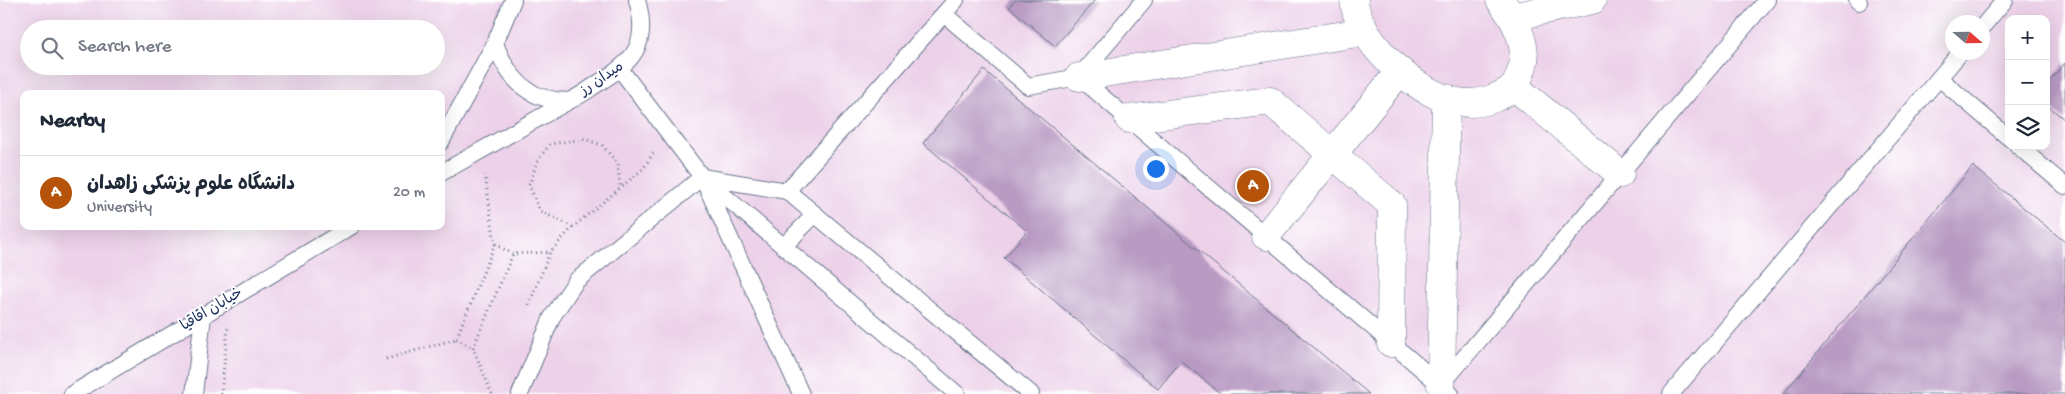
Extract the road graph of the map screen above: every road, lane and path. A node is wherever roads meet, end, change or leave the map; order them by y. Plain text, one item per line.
1 (513, 0) edge
2 (636, 0) edge
3 (956, 0) edge
4 (1144, 0) edge
5 (1354, 0) edge
6 (1592, 0) edge
7 (1767, 0) edge
8 (2005, 0) edge
9 (1506, 8) edge
10 (944, 14) junction
11 (1990, 18) edge
12 (1364, 32) junction
13 (495, 43) junction
14 (1954, 60) edge
15 (620, 69) junction
16 (1400, 71) junction
17 (1079, 77) junction
18 (1939, 78) junction
19 (1515, 87) junction
20 (1446, 98) junction
21 (569, 101) junction
22 (1129, 119) junction
23 (445, 135) edge
24 (2005, 135) edge
25 (656, 148) dead end
26 (2023, 150) edge
27 (1332, 154) junction
28 (445, 172) edge
29 (484, 172) dead end
30 (1620, 174) junction
31 (702, 177) junction
32 (2065, 186) edge
33 (620, 187) junction
34 (787, 191) junction
35 (815, 214) junction
36 (573, 227) junction
37 (345, 230) edge
38 (1266, 236) junction
39 (495, 244) junction
40 (784, 246) junction
41 (550, 252) junction
42 (513, 254) junction
43 (526, 314) dead end
44 (203, 316) junction
45 (228, 326) dead end
46 (456, 339) junction
47 (1390, 343) junction
48 (473, 348) junction
49 (386, 358) dead end
50 (1446, 390) edge
51 (72, 394) edge
52 (194, 394) edge
53 (221, 394) edge
54 (492, 394) edge
55 (520, 394) edge
56 (801, 394) edge
57 (957, 394) edge
58 (1031, 394) edge
59 (1671, 394) edge

1 - 13 lane
2 - 15 lane, میدان رز
3 - 10 lane
4 - 17 lane
5 - 12 street
6 - 9 street
7 - 30 lane
8 - 11 lane
9 - 19 street
10 - 17 lane
10 - 34 lane
12 - 16 street
12 - 17 street
13 - 21 lane, میدان رز
13 - 23 lane
14 - 18 lane
15 - 21 lane, میدان رز
15 - 31 lane
16 - 20 street
16 - 27 street
17 - 22 lane
18 - 24 lane
18 - 59 lane
19 - 20 street
19 - 30 street
20 - 50 street
21 - 28 lane
22 - 27 street
22 - 38 lane
25 - 33 path
26 - 32 lane
27 - 38 street
27 - 47 street
29 - 39 path
30 - 50 lane
31 - 34 lane
31 - 40 lane
31 - 55 lane
31 - 56 lane
33 - 36 path
33 - 36 path
34 - 35 lane
35 - 40 lane
35 - 58 lane
36 - 41 path
37 - 44 lane, خیابان اقاقیا
38 - 47 lane
39 - 42 path
39 - 46 path
40 - 57 lane
41 - 42 path
41 - 43 path
42 - 48 path
44 - 51 lane, خیابان اقاقیا
44 - 52 lane
45 - 53 path
46 - 48 path
46 - 49 path
47 - 50 lane
48 - 54 path

